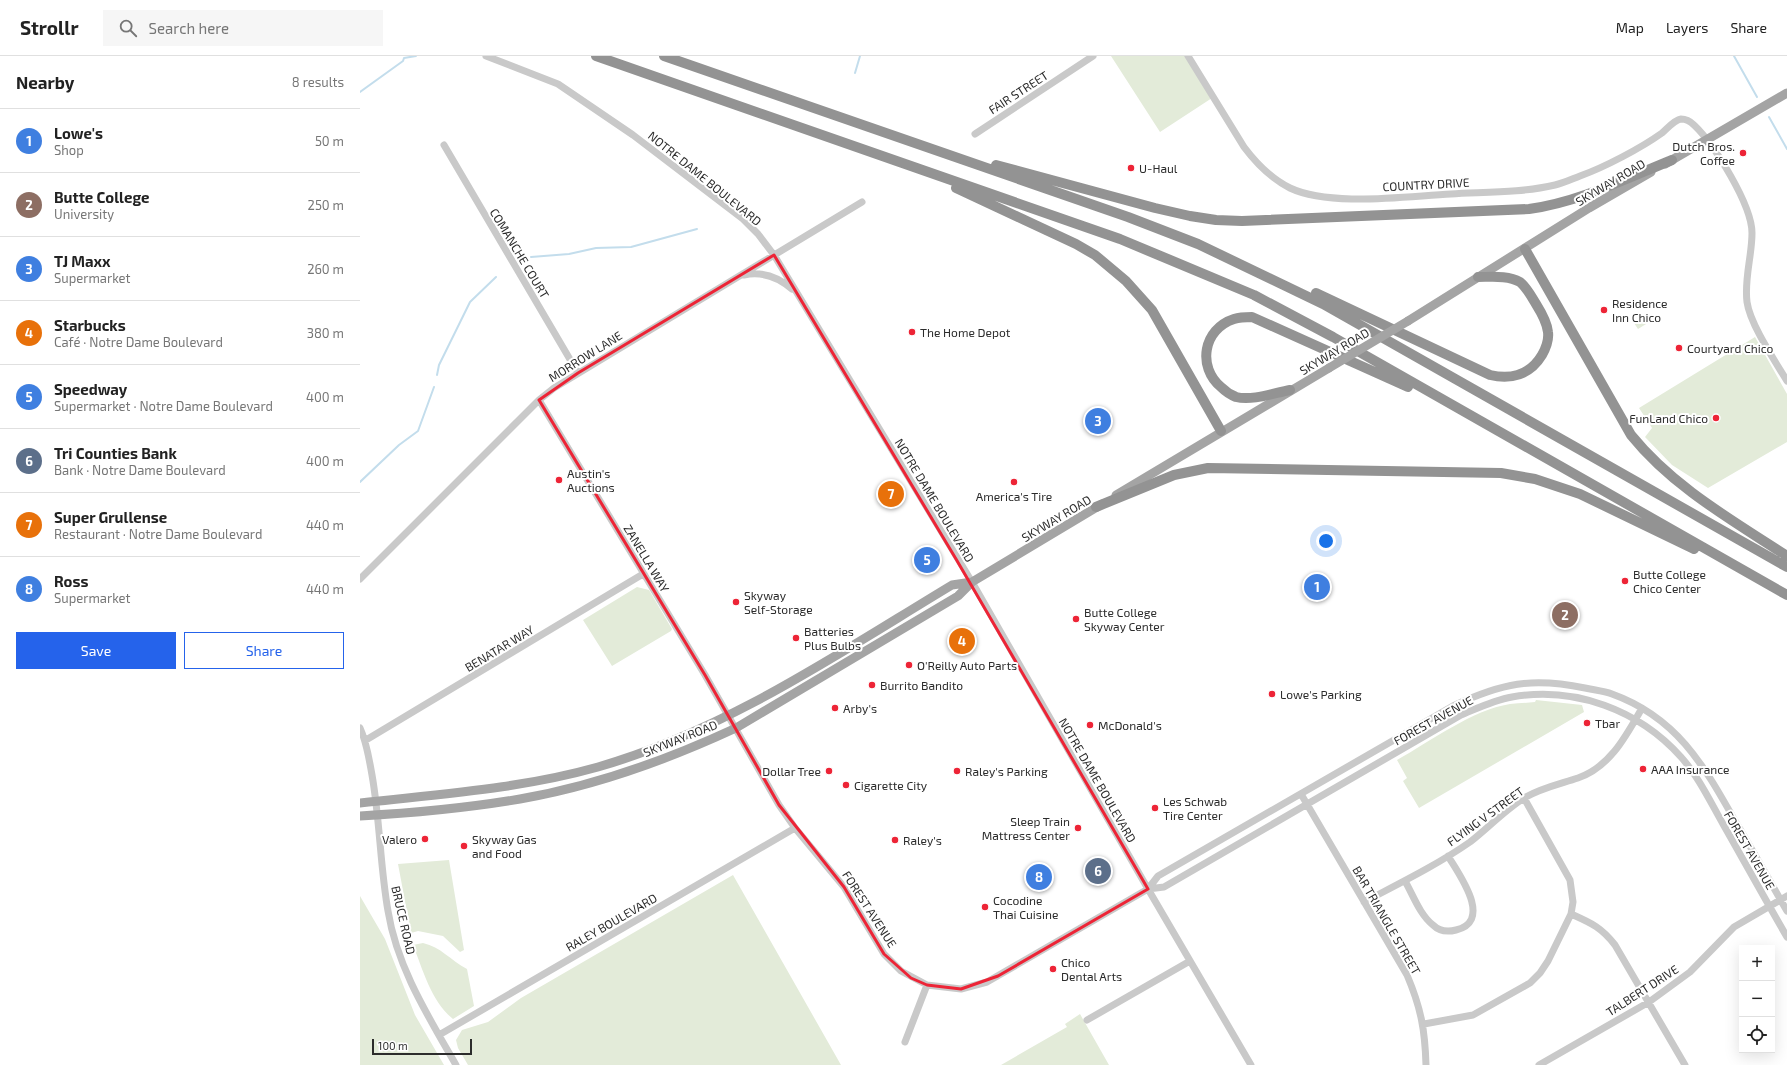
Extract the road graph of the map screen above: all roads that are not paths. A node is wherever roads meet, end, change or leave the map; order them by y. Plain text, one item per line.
1 (486, 56) edge
2 (596, 56) edge
3 (664, 56) edge
4 (1093, 56) edge
5 (1188, 56) edge
6 (1787, 93) edge
7 (975, 134) dead end
8 (1707, 140) junction
9 (444, 145) dead end
10 (939, 151) junction
11 (1672, 160) junction
12 (907, 165) junction
13 (862, 202) dead end
14 (1524, 248) junction
15 (774, 255) junction
16 (1267, 276) junction
17 (738, 277) junction
18 (1478, 277) junction
19 (798, 295) junction
20 (578, 373) junction
21 (1787, 381) edge
22 (1290, 390) junction
23 (539, 400) junction
24 (1471, 416) junction
25 (1221, 431) junction
26 (1096, 507) junction
27 (1787, 556) edge
28 (1787, 568) edge
29 (1746, 571) junction
30 (643, 574) junction
31 (360, 580) edge
32 (972, 582) junction
33 (1787, 595) edge
34 (1642, 708) junction
35 (729, 715) junction
36 (1636, 719) junction
37 (360, 728) edge
38 (736, 728) junction
39 (366, 740) junction
40 (1301, 794) junction
41 (1524, 798) junction
42 (377, 801) junction
43 (360, 803) edge
44 (1307, 804) junction
45 (378, 815) junction
46 (360, 816) edge
47 (795, 828) junction
48 (1448, 856) junction
49 (1404, 881) junction
50 (1148, 889) junction
51 (1784, 898) edge
52 (1364, 902) junction
53 (1770, 906) junction
54 (1787, 911) edge
55 (1571, 914) junction
56 (1787, 936) edge
57 (1190, 961) junction
58 (928, 985) junction
59 (1648, 1002) junction
60 (1087, 1020) dead end
61 (1424, 1024) junction
62 (439, 1035) junction
63 (905, 1042) dead end
64 (456, 1065) edge
65 (1251, 1065) edge
66 (1426, 1065) edge
67 (1540, 1065) edge
68 (1685, 1065) edge

1 - 15 street, NOTRE DAME BOULEVARD
2 - 12 highway
3 - 10 highway
4 - 7 street, FAIR STREET
5 - 8 street, COUNTRY DRIVE
6 - 8 main road, SKYWAY ROAD
8 - 11 main road, SKYWAY ROAD
8 - 21 street, COUNTRY DRIVE
9 - 20 street, COMANCHE COURT
10 - 11 highway
10 - 16 highway
11 - 14 main road, SKYWAY ROAD
12 - 24 highway
12 - 25 highway
13 - 15 street, MORROW LANE
14 - 18 main road, SKYWAY ROAD
14 - 27 highway
15 - 17 street, MORROW LANE
15 - 19 street, NOTRE DAME BOULEVARD
16 - 18 highway
16 - 28 highway
17 - 19 street
17 - 20 street, MORROW LANE
18 - 22 main road, SKYWAY ROAD, bridge
19 - 32 street, NOTRE DAME BOULEVARD
20 - 23 street, MORROW LANE
22 - 24 highway
22 - 25 main road, SKYWAY ROAD
23 - 30 street, ZANELLA WAY
23 - 31 street, MORROW LANE
24 - 29 highway
25 - 26 main road, SKYWAY ROAD
26 - 29 highway
26 - 32 main road, SKYWAY ROAD
29 - 33 highway
30 - 35 street, ZANELLA WAY
30 - 39 street, BENATAR WAY
32 - 35 main road, SKYWAY ROAD
32 - 38 main road, SKYWAY ROAD
32 - 50 street, NOTRE DAME BOULEVARD
34 - 36 street, FLYING V STREET
34 - 40 street, FOREST AVENUE
34 - 51 street, FOREST AVENUE
35 - 38 street, ZANELLA WAY
35 - 42 main road, SKYWAY ROAD
36 - 41 street, FLYING V STREET
36 - 44 street, FOREST AVENUE
36 - 53 street, FOREST AVENUE
37 - 39 street, BRUCE ROAD
38 - 45 main road, SKYWAY ROAD
38 - 47 street, FOREST AVENUE
39 - 42 street, BRUCE ROAD
40 - 44 street, BAR TRIANGLE STREET
40 - 50 street, FOREST AVENUE
41 - 48 street, FLYING V STREET
41 - 55 street
42 - 43 main road, SKYWAY ROAD
42 - 45 street, BRUCE ROAD
44 - 50 street, FOREST AVENUE
44 - 52 street, BAR TRIANGLE STREET
45 - 46 main road, SKYWAY ROAD
45 - 62 street, BRUCE ROAD
47 - 58 street, FOREST AVENUE
47 - 62 street, RALEY BOULEVARD
48 - 49 street, FLYING V STREET
48 - 49 street
49 - 52 street, FLYING V STREET
50 - 57 street, NOTRE DAME BOULEVARD
50 - 58 street, FOREST AVENUE
51 - 53 street, TALBERT DRIVE
51 - 54 street, FOREST AVENUE
52 - 61 street, BAR TRIANGLE STREET
53 - 56 street, FOREST AVENUE
53 - 59 street, TALBERT DRIVE
55 - 59 street
55 - 61 street
57 - 60 street
57 - 65 street, NOTRE DAME BOULEVARD
58 - 63 street
59 - 67 street, TALBERT DRIVE
59 - 68 street
61 - 66 street, BAR TRIANGLE STREET
62 - 64 street, BRUCE ROAD

